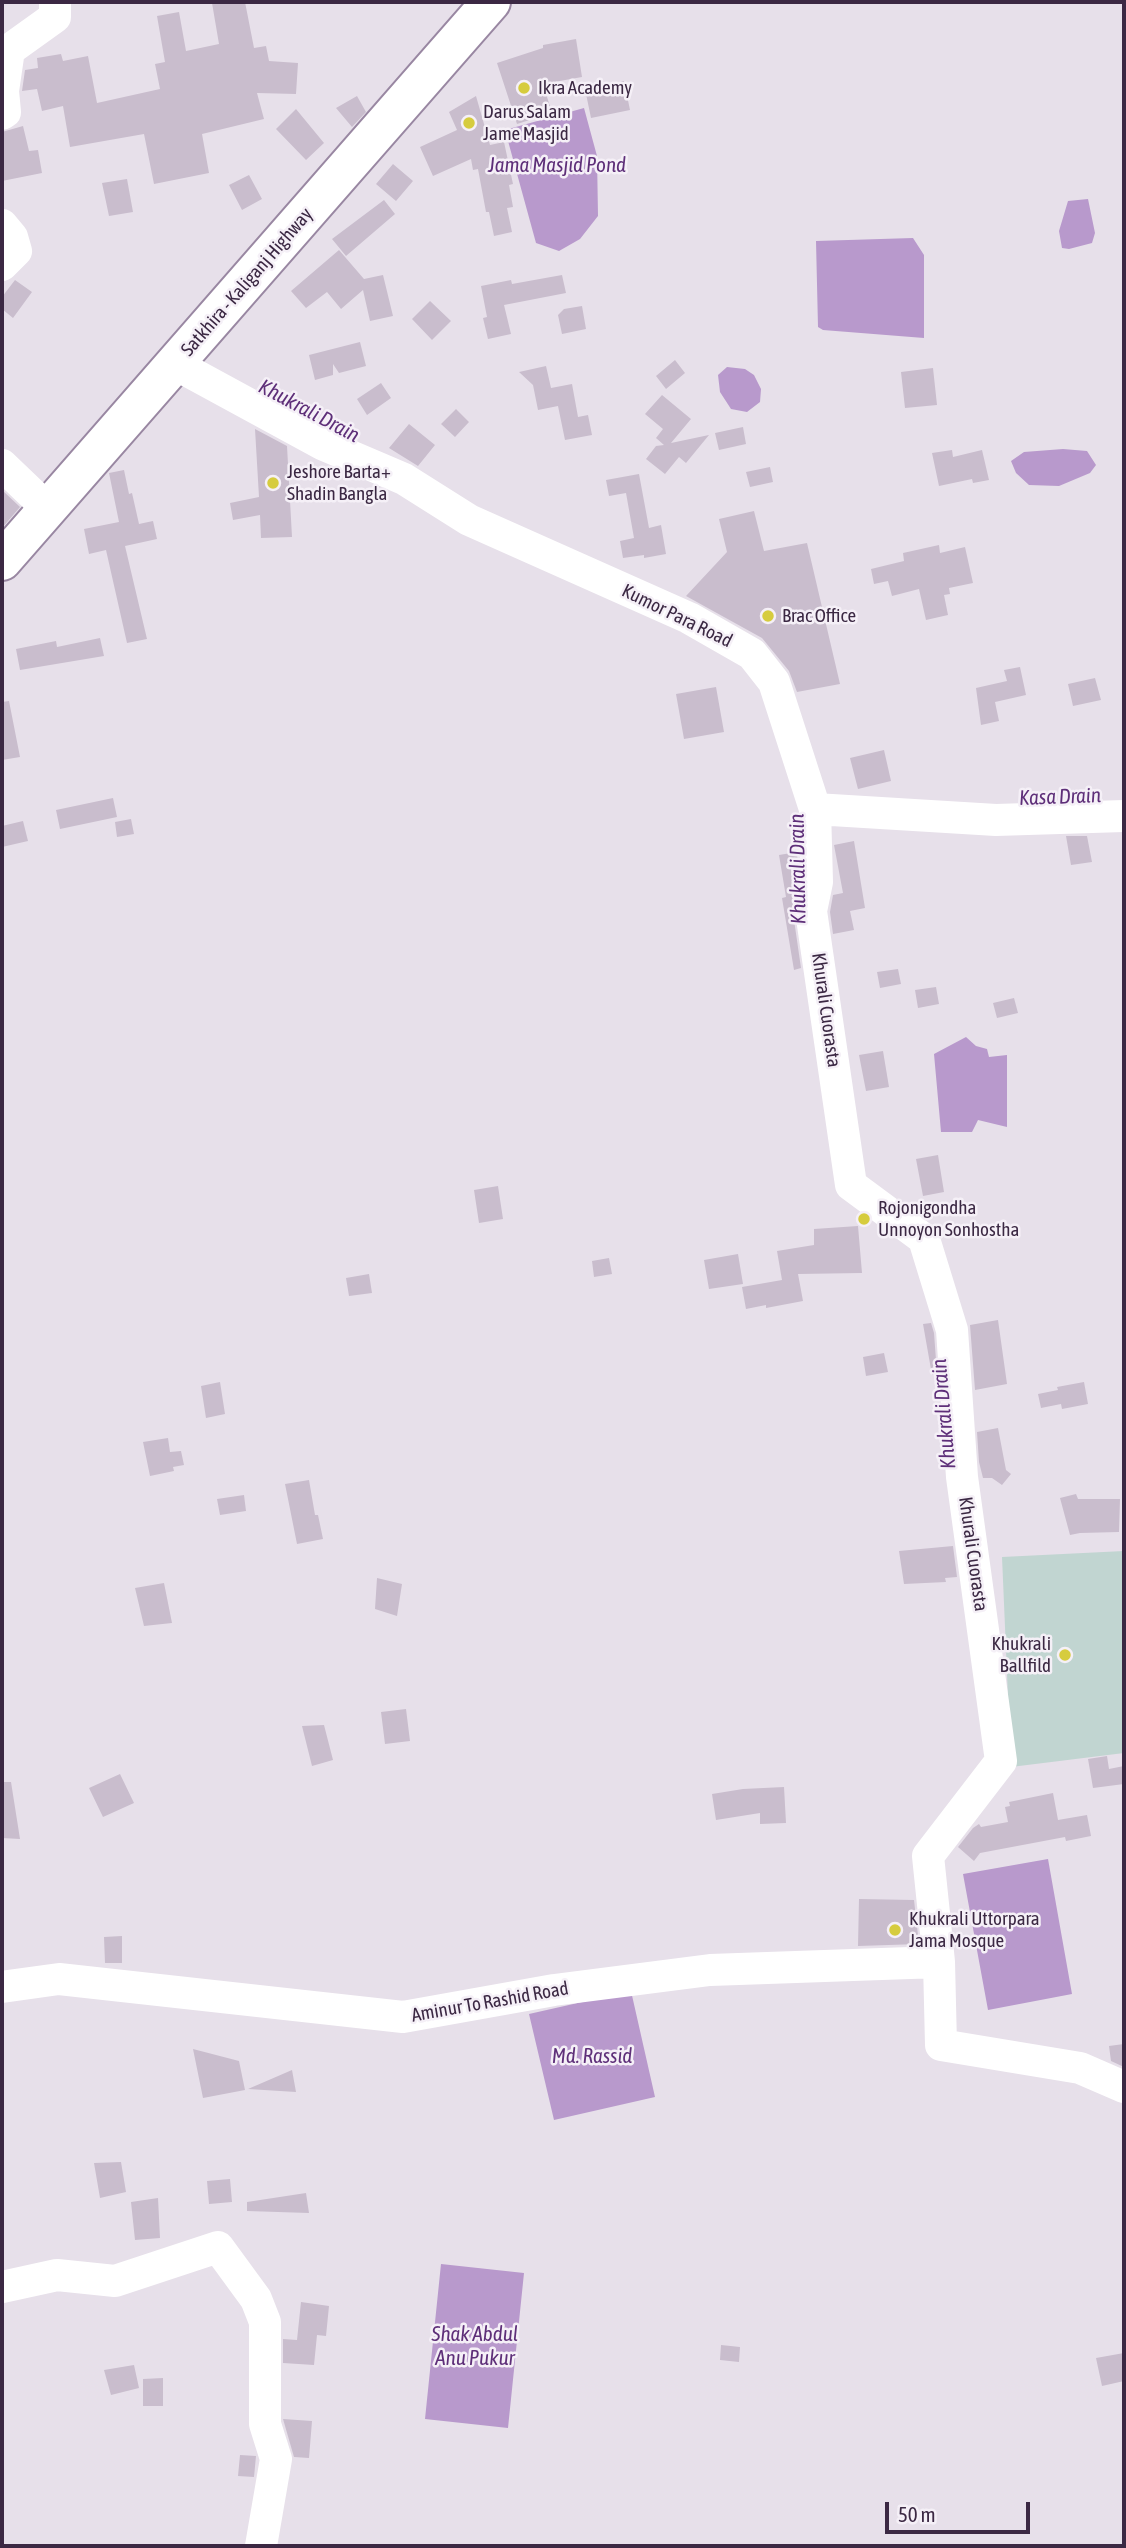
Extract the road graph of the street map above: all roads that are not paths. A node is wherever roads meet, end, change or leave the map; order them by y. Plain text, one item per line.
1 (55, 2) edge
2 (491, 2) edge
3 (2, 114) edge
4 (2, 226) edge
5 (2, 265) edge
6 (175, 364) junction
7 (2, 465) edge
8 (48, 509) junction
9 (2, 561) edge
10 (815, 809) junction
11 (1124, 816) edge
12 (939, 1962) junction
13 (2, 1987) edge
14 (1124, 2087) edge
15 (2, 2287) edge
16 (261, 2546) edge

1 - 3 street
2 - 6 highway, Satkhira - Kaliganj Highway
4 - 5 street
6 - 8 highway, Satkhira - Kaliganj Highway
6 - 10 street, Kumor Para Road
7 - 8 street
8 - 9 highway, Satkhira - Kaliganj Highway
10 - 11 street
10 - 12 street, Khurali Cuorasta
12 - 13 street, Aminur To Rashid Road
12 - 14 street, Khurali Cuorasta
15 - 16 street

